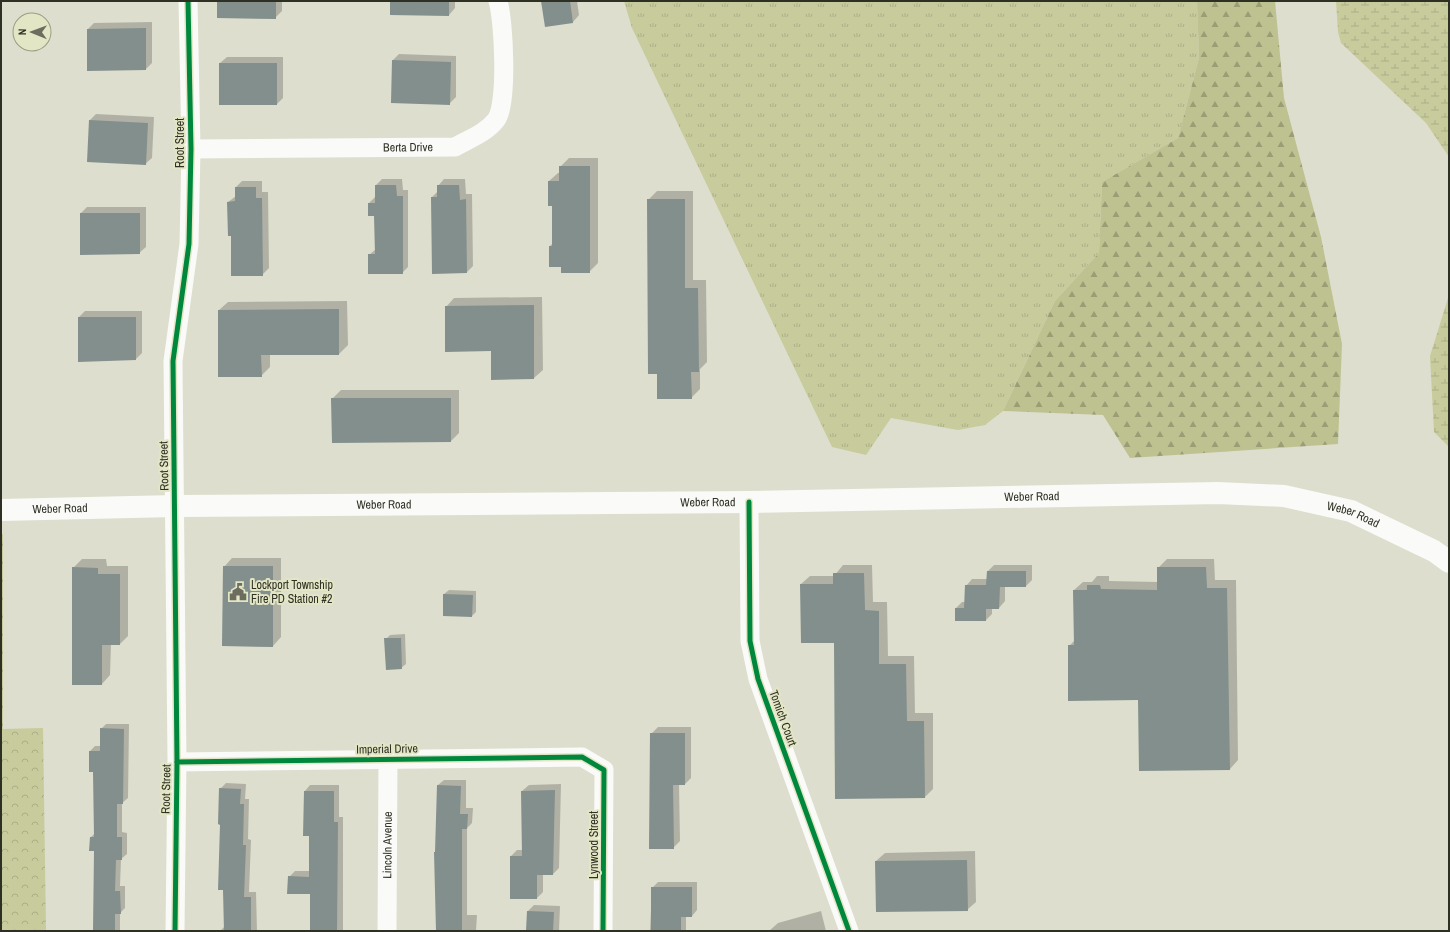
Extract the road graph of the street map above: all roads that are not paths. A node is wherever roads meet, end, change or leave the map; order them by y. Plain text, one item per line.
1 (188, 1) edge
2 (498, 1) edge
3 (191, 149) junction
4 (749, 502) junction
5 (175, 506) junction
6 (1, 510) edge
7 (1449, 562) edge
8 (388, 759) junction
9 (177, 762) junction
10 (596, 764) joint
11 (175, 931) edge
12 (387, 931) edge
13 (603, 931) edge
14 (849, 931) edge

1 - 3 street, Root Street
2 - 3 street, Berta Drive
3 - 5 street, Root Street
4 - 5 main road, Weber Road
4 - 7 main road, Weber Road
4 - 14 street, Tomich Court
5 - 6 main road, Weber Road
5 - 9 street, Root Street
8 - 9 street, Imperial Drive
8 - 10 street, Imperial Drive
8 - 12 street, Lincoln Avenue
9 - 11 street, Root Street
10 - 13 street, Lynwood Street

